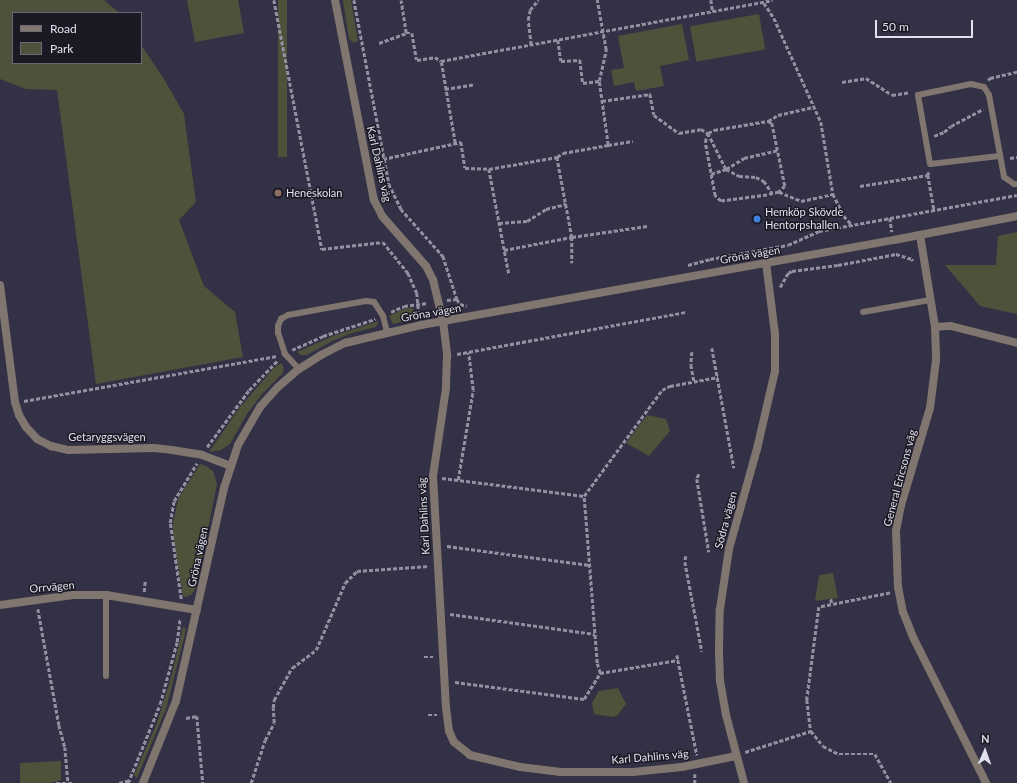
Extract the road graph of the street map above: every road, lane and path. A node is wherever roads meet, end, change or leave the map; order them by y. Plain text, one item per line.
1 (274, 0) edge
2 (334, 0) edge
3 (354, 0) edge
4 (401, 0) edge
5 (538, 0) edge
6 (597, 0) edge
7 (711, 0) edge
8 (772, 0) edge
9 (764, 2) junction
10 (713, 12) junction
11 (603, 32) junction
12 (406, 33) junction
13 (558, 40) junction
14 (379, 43) dead end
15 (531, 45) junction
16 (440, 62) junction
17 (1017, 72) edge
18 (599, 81) junction
19 (842, 82) dead end
20 (475, 84) dead end
21 (984, 87) junction
22 (445, 89) junction
23 (918, 95) junction
24 (602, 101) junction
25 (991, 106) junction
26 (814, 107) junction
27 (768, 121) junction
28 (708, 133) junction
29 (925, 137) junction
30 (633, 141) dead end
31 (454, 143) junction
32 (608, 144) junction
33 (778, 150) junction
34 (999, 156) junction
35 (557, 157) junction
36 (383, 159) junction
37 (930, 164) junction
38 (490, 169) junction
39 (726, 169) junction
40 (711, 174) junction
41 (928, 175) junction
42 (1017, 184) edge
43 (860, 186) dead end
44 (779, 192) junction
45 (772, 194) junction
46 (833, 194) junction
47 (1017, 195) edge
48 (566, 204) junction
49 (934, 210) junction
50 (1017, 216) edge
51 (890, 218) junction
52 (500, 223) junction
53 (852, 225) junction
54 (647, 226) dead end
55 (892, 234) dead end
56 (920, 235) junction
57 (572, 237) junction
58 (504, 250) junction
59 (572, 263) dead end
60 (766, 263) junction
61 (914, 263) dead end
62 (684, 266) dead end
63 (509, 274) dead end
64 (0, 285) edge
65 (780, 287) dead end
66 (457, 299) junction
67 (448, 300) dead end
68 (930, 300) junction
69 (431, 303) dead end
70 (418, 305) junction
71 (468, 306) dead end
72 (685, 312) dead end
73 (863, 312) dead end
74 (387, 314) dead end
75 (420, 318) dead end
76 (376, 319) dead end
77 (2, 320) edge
78 (443, 321) junction
79 (934, 327) junction
80 (387, 332) junction
81 (1017, 343) edge
82 (295, 348) dead end
83 (712, 348) dead end
84 (468, 352) junction
85 (692, 352) dead end
86 (285, 354) junction
87 (446, 356) junction
88 (279, 359) dead end
89 (299, 369) junction
90 (718, 377) junction
91 (694, 381) junction
92 (22, 401) dead end
93 (206, 450) dead end
94 (196, 464) dead end
95 (230, 466) junction
96 (734, 468) dead end
97 (699, 474) dead end
98 (433, 476) junction
99 (458, 480) junction
100 (584, 496) junction
101 (437, 544) junction
102 (709, 552) dead end
103 (686, 556) dead end
104 (590, 565) junction
105 (430, 566) dead end
106 (891, 593) dead end
107 (106, 595) junction
108 (181, 597) dead end
109 (831, 599) dead end
110 (832, 604) junction
111 (0, 605) edge
112 (38, 606) dead end
113 (197, 610) junction
114 (440, 612) junction
115 (180, 621) dead end
116 (594, 634) junction
117 (702, 651) dead end
118 (677, 655) dead end
119 (435, 657) dead end
120 (424, 658) dead end
121 (678, 660) junction
122 (600, 674) junction
123 (106, 676) dead end
124 (444, 681) junction
125 (428, 715) dead end
126 (438, 715) dead end
127 (186, 718) dead end
128 (811, 731) junction
129 (745, 752) dead end
130 (736, 756) junction
131 (698, 763) junction
132 (695, 774) dead end
133 (129, 780) junction
134 (68, 782) junction
135 (56, 783) edge
136 (73, 783) edge
137 (119, 783) edge
138 (128, 783) edge
139 (143, 783) edge
140 (203, 783) edge
141 (251, 783) edge
142 (695, 783) edge
143 (744, 783) edge
144 (891, 783) edge
145 (986, 783) edge

1 - 70 path
2 - 78 street, Karl Dahlins väg
3 - 36 path
4 - 12 path
5 - 15 path
6 - 11 path
7 - 10 path
8 - 9 path
9 - 10 path
9 - 26 path
10 - 11 path
11 - 13 path
11 - 18 path
12 - 14 path
12 - 16 path
13 - 15 path
13 - 18 path
15 - 16 path
16 - 22 path
17 - 21 path
18 - 24 path
19 - 23 path
20 - 22 path
21 - 23 lane
21 - 25 lane
22 - 31 path
23 - 29 lane
24 - 28 path
24 - 32 path
25 - 29 path
25 - 34 lane
26 - 27 path
26 - 46 path
27 - 28 path
27 - 33 path
28 - 39 path
28 - 40 path
29 - 37 lane
30 - 32 path
31 - 36 path
31 - 38 path
32 - 35 path
33 - 39 path
33 - 44 path
34 - 37 lane
34 - 42 lane
35 - 38 path
35 - 48 path
36 - 66 path
37 - 41 path
38 - 52 path
39 - 40 path
39 - 45 path
40 - 45 path
41 - 43 path
41 - 49 path
44 - 45 path
44 - 46 path
46 - 53 path
47 - 49 path
48 - 52 path
48 - 57 path
49 - 51 path
50 - 56 street, Gröna vägen
51 - 53 path
51 - 55 path
52 - 58 path
53 - 62 path
54 - 57 path
56 - 60 street, Gröna vägen
56 - 68 street, General Ericsons väg
57 - 58 path
57 - 59 path
58 - 63 path
60 - 78 street, Gröna vägen
60 - 130 street, Södra vägen
61 - 65 path
64 - 77 street, Getaryggsvägen
66 - 67 path
66 - 71 path
68 - 73 lane
68 - 79 street, General Ericsons väg
69 - 70 path
70 - 74 path
70 - 75 path
72 - 84 path
76 - 82 path
77 - 95 street, Getaryggsvägen
78 - 80 street, Gröna vägen
78 - 87 street, Karl Dahlins väg
79 - 81 street
79 - 145 street, General Ericsons väg
80 - 86 lane
80 - 89 street, Gröna vägen
83 - 90 path
84 - 87 path
84 - 99 path
85 - 91 path
86 - 89 lane
86 - 92 path
87 - 98 street, Karl Dahlins väg
88 - 93 path
89 - 95 street, Gröna vägen
90 - 91 path
90 - 96 path
91 - 100 path
94 - 108 path
95 - 113 street, Gröna vägen
97 - 102 path
98 - 99 path
98 - 101 street, Karl Dahlins väg
99 - 100 path
100 - 104 path
101 - 104 path
101 - 114 street, Karl Dahlins väg
103 - 117 path
104 - 116 path
105 - 141 path
106 - 110 path
107 - 111 street, Orrvägen
107 - 113 street, Orrvägen
107 - 123 lane
109 - 110 path
110 - 128 path
112 - 134 path
113 - 139 street, Gröna vägen
114 - 116 path
114 - 124 street, Karl Dahlins väg
115 - 133 path
116 - 122 path
118 - 121 path
119 - 120 path
121 - 122 path
121 - 131 path
122 - 124 path
124 - 131 street, Karl Dahlins väg
125 - 126 path
127 - 140 path
128 - 129 path
128 - 144 path
130 - 131 street, Karl Dahlins väg
130 - 143 street, Södra vägen
132 - 142 path
133 - 137 path
133 - 138 path
134 - 135 path
134 - 136 path

